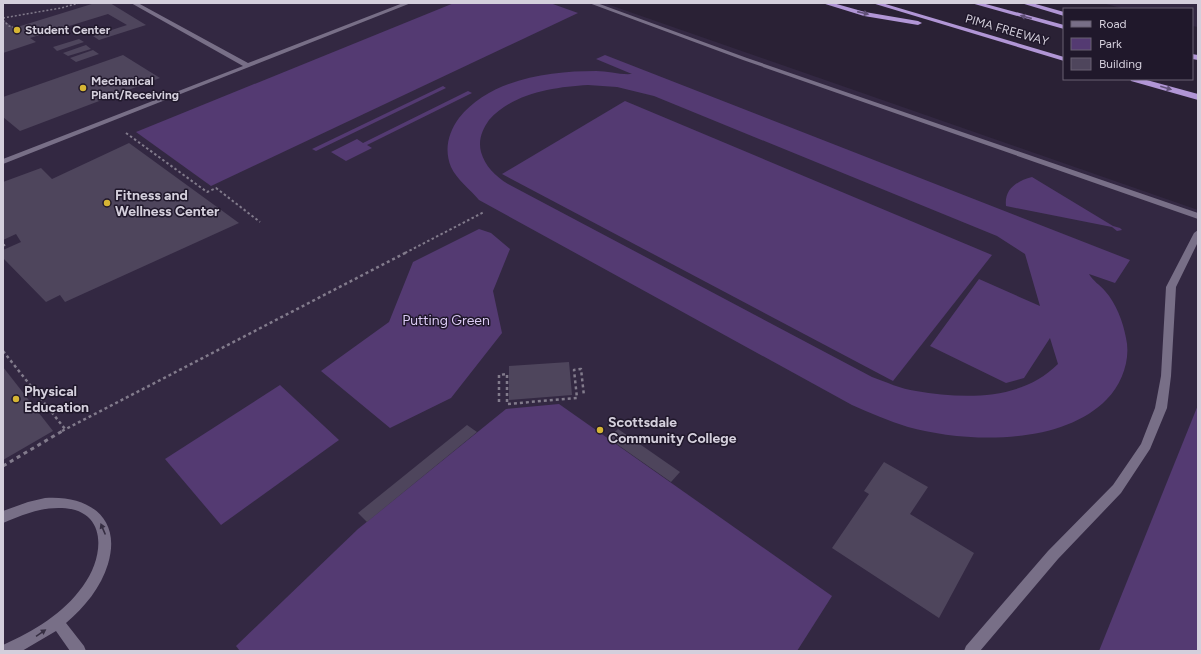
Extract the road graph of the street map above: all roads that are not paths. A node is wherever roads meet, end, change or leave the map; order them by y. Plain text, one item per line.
1 (134, 3) edge
2 (408, 3) edge
3 (592, 3) edge
4 (825, 3) edge
5 (875, 3) edge
6 (974, 3) edge
7 (1024, 3) edge
8 (1063, 14) edge
9 (1063, 27) edge
10 (963, 29) junction
11 (1063, 59) edge
12 (248, 66) junction
13 (1137, 80) edge
14 (1198, 98) edge
15 (3, 162) edge
16 (1198, 216) edge
17 (1198, 233) edge
18 (3, 517) edge
19 (57, 622) junction
20 (6, 651) edge
21 (79, 651) edge
22 (971, 651) edge

1 - 12 lane
2 - 12 lane
3 - 16 lane
4 -> 10 highway
5 - 10 highway, PIMA FREEWAY
9 -> 6 highway, PIMA FREEWAY
7 - 8 highway
10 - 11 highway, PIMA FREEWAY
12 - 15 lane
13 -> 14 highway
17 - 22 lane
19 -> 18 lane
20 -> 19 lane
19 - 21 lane

